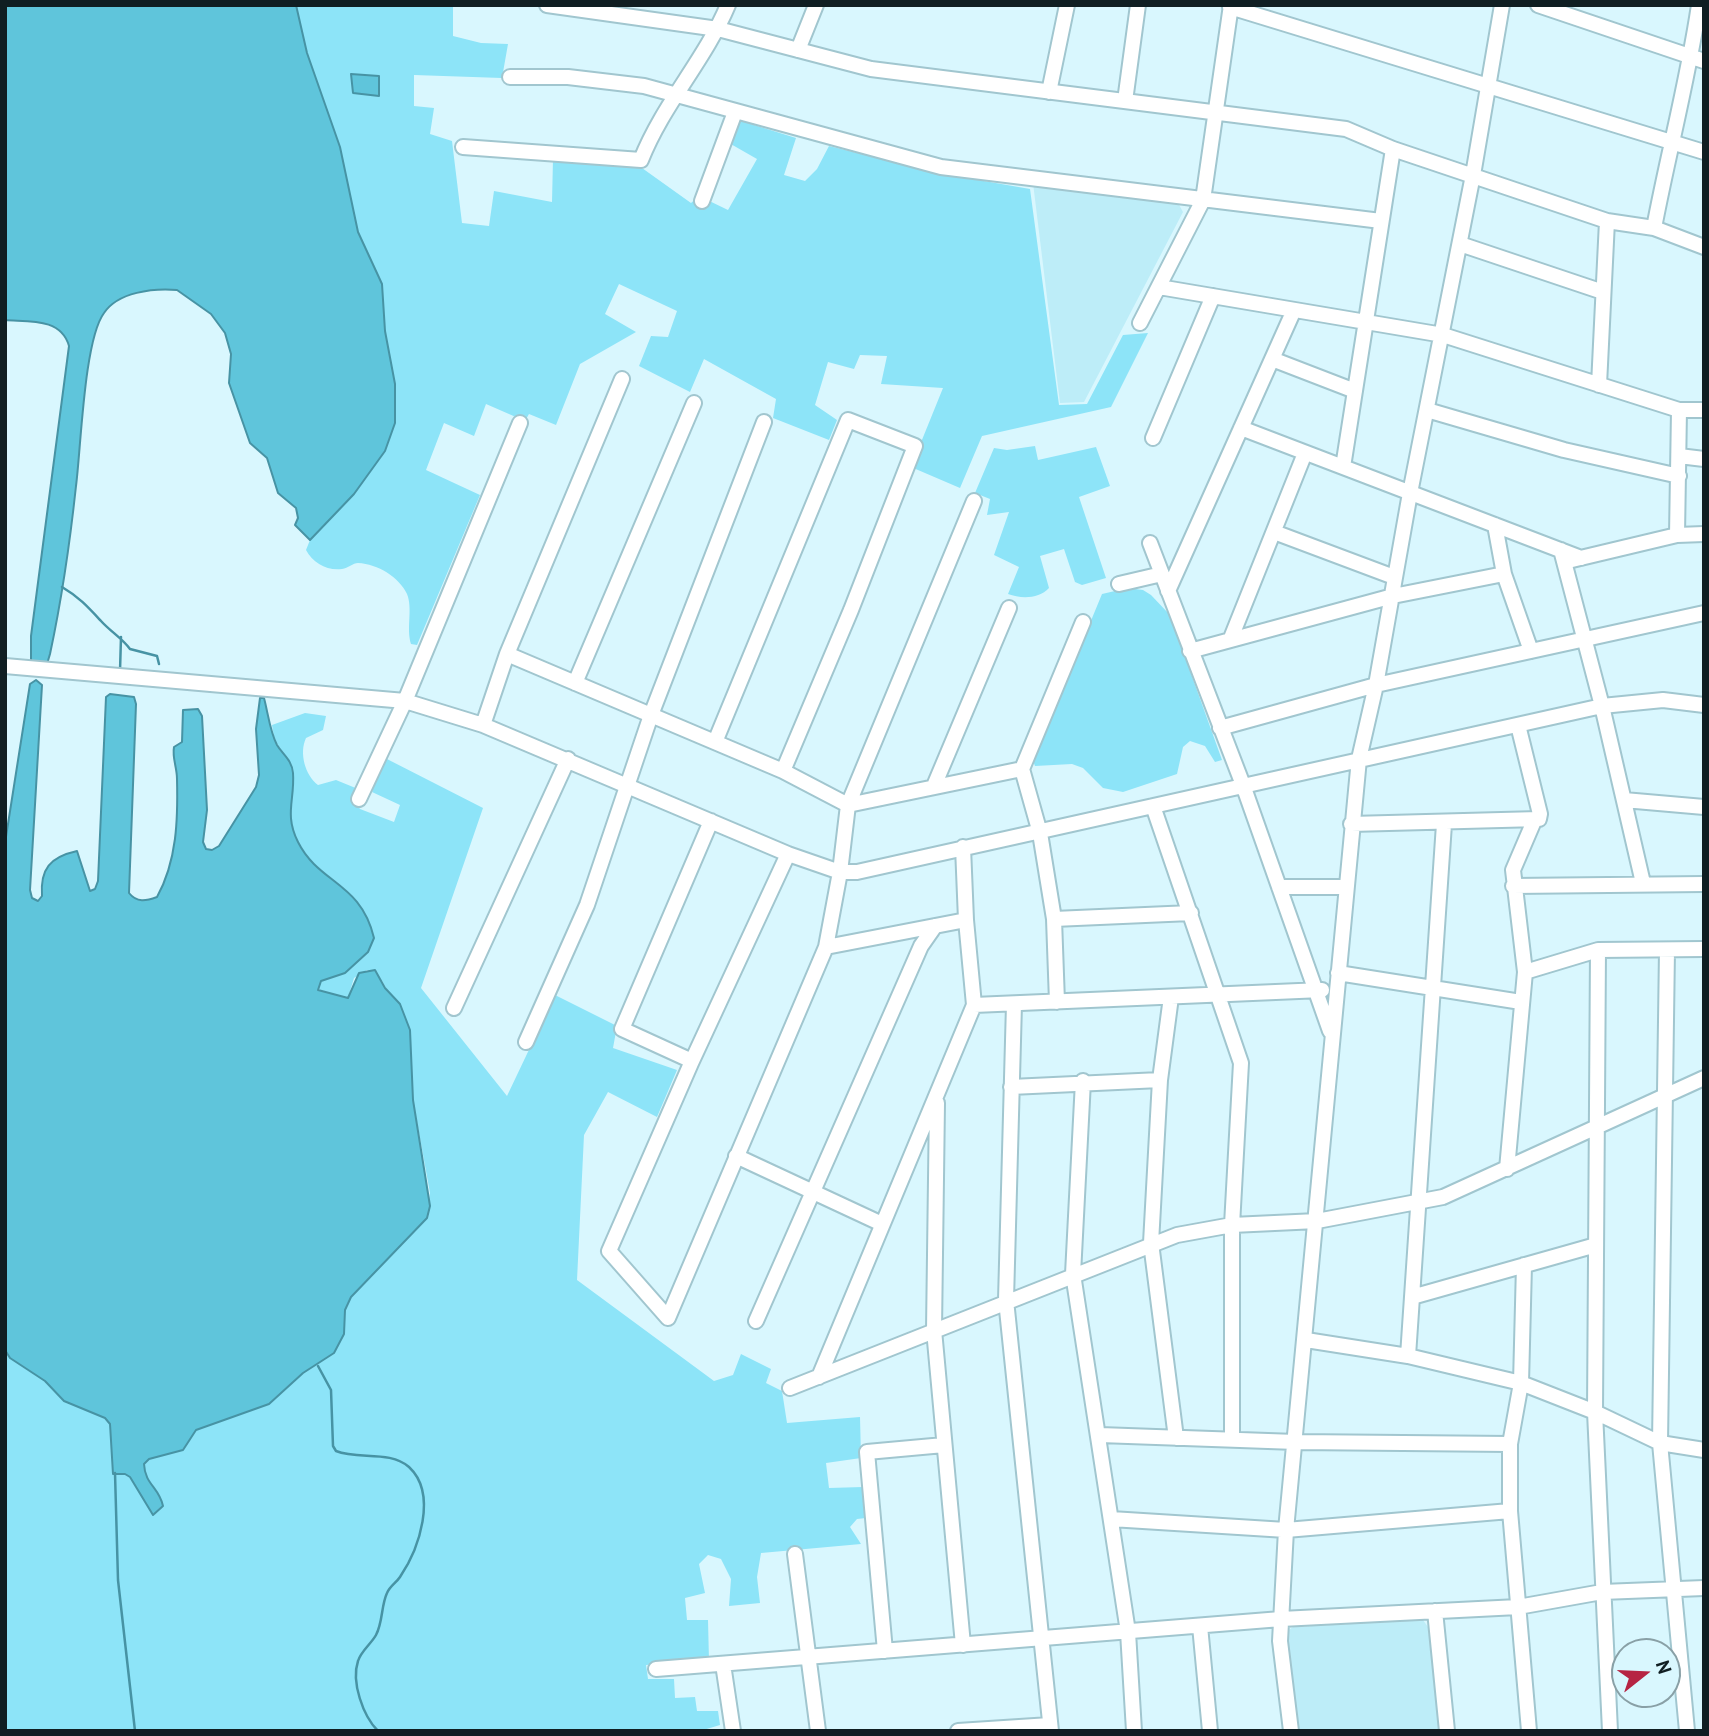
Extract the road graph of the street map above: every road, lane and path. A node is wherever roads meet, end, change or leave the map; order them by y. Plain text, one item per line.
1 (547, 5) edge
2 (728, 5) edge
3 (816, 5) edge
4 (1067, 5) edge
5 (1138, 5) edge
6 (1502, 5) edge
7 (1538, 5) edge
8 (1699, 5) edge
9 (558, 6) edge
10 (1231, 6) edge
11 (642, 12) edge
12 (718, 29) junction
13 (797, 50) junction
14 (1698, 59) edge
15 (510, 77) dead end
16 (1489, 86) junction
17 (1049, 92) junction
18 (673, 96) junction
19 (1125, 101) junction
20 (735, 112) junction
21 (1215, 113) junction
22 (1670, 141) junction
23 (463, 147) dead end
24 (1393, 149) junction
25 (1704, 152) edge
26 (1474, 175) junction
27 (1203, 200) junction
28 (702, 201) dead end
29 (1607, 220) junction
30 (1381, 221) junction
31 (1654, 228) junction
32 (1460, 244) junction
33 (1704, 247) edge
34 (1159, 287) junction
35 (1604, 292) junction
36 (1213, 296) junction
37 (1294, 310) junction
38 (1366, 322) junction
39 (1140, 323) dead end
40 (1443, 335) junction
41 (1272, 359) junction
42 (622, 379) dead end
43 (1599, 385) junction
44 (1355, 391) junction
45 (694, 403) dead end
46 (1427, 410) junction
47 (1704, 410) edge
48 (1679, 411) junction
49 (764, 422) dead end
50 (520, 423) dead end
51 (1241, 428) junction
52 (1153, 438) dead end
53 (1305, 453) junction
54 (1679, 456) junction
55 (1704, 459) edge
56 (1343, 467) junction
57 (1679, 476) junction
58 (1409, 493) junction
59 (974, 500) dead end
60 (1495, 525) junction
61 (1274, 532) junction
62 (1704, 534) edge
63 (1677, 535) junction
64 (1150, 543) dead end
65 (1562, 556) junction
66 (1162, 574) junction
67 (1504, 574) junction
68 (1394, 577) junction
69 (1119, 584) dead end
70 (1168, 591) junction
71 (1393, 596) junction
72 (1009, 608) dead end
73 (1704, 613) edge
74 (1083, 622) dead end
75 (1231, 638) junction
76 (1583, 639) junction
77 (1191, 651) junction
78 (1531, 651) junction
79 (507, 654) junction
80 (5, 666) edge
81 (575, 683) junction
82 (1376, 685) junction
83 (405, 701) junction
84 (1704, 705) edge
85 (1602, 706) junction
86 (651, 715) junction
87 (483, 724) junction
88 (1518, 725) junction
89 (1220, 728) junction
90 (715, 742) junction
91 (568, 759) junction
92 (1359, 759) junction
93 (1022, 769) junction
94 (783, 771) junction
95 (628, 785) junction
96 (1243, 785) junction
97 (934, 786) junction
98 (359, 799) dead end
99 (1624, 800) junction
100 (848, 805) junction
101 (1153, 806) junction
102 (1704, 807) edge
103 (711, 821) junction
104 (1534, 821) junction
105 (1351, 824) junction
106 (1444, 824) junction
107 (1041, 833) junction
108 (963, 847) junction
109 (788, 854) junction
110 (840, 872) junction
111 (1643, 883) junction
112 (1704, 884) edge
113 (1513, 886) junction
114 (1279, 887) junction
115 (1346, 887) junction
116 (1191, 912) junction
117 (1054, 919) junction
118 (966, 920) junction
119 (935, 926) junction
120 (826, 947) junction
121 (1704, 949) edge
122 (1598, 950) junction
123 (1667, 950) junction
124 (1525, 972) junction
125 (1338, 973) junction
126 (1434, 986) junction
127 (1336, 989) junction
128 (1315, 991) junction
129 (1219, 995) junction
130 (1171, 997) junction
131 (1058, 1002) junction
132 (1521, 1002) junction
133 (1014, 1004) junction
134 (974, 1005) junction
135 (454, 1008) dead end
136 (1332, 1035) junction
137 (526, 1042) dead end
138 (692, 1061) junction
139 (1704, 1078) edge
140 (1160, 1080) junction
141 (1083, 1081) junction
142 (1012, 1087) junction
143 (937, 1094) junction
144 (1665, 1095) junction
145 (1596, 1128) junction
146 (736, 1156) junction
147 (1507, 1169) junction
148 (811, 1191) junction
149 (1417, 1204) junction
150 (1317, 1221) junction
151 (883, 1224) junction
152 (1232, 1225) junction
153 (1151, 1243) junction
154 (1596, 1245) junction
155 (1524, 1265) junction
156 (1073, 1275) junction
157 (1412, 1297) junction
158 (1006, 1300) junction
159 (756, 1321) dead end
160 (934, 1330) junction
161 (1306, 1340) junction
162 (1408, 1356) junction
163 (819, 1377) junction
164 (1521, 1383) junction
165 (790, 1388) dead end
166 (1595, 1412) junction
167 (1100, 1435) junction
168 (1176, 1438) junction
169 (1232, 1440) junction
170 (1296, 1442) junction
171 (1660, 1443) junction
172 (944, 1444) junction
173 (1510, 1444) junction
174 (1704, 1450) edge
175 (1510, 1511) junction
176 (1111, 1519) junction
177 (1286, 1530) junction
178 (795, 1554) dead end
179 (1704, 1588) edge
180 (1674, 1590) junction
181 (1602, 1592) junction
182 (1518, 1607) junction
183 (1435, 1611) junction
184 (1281, 1619) junction
185 (1200, 1626) junction
186 (1128, 1632) junction
187 (1041, 1639) junction
188 (963, 1644) junction
189 (885, 1651) junction
190 (808, 1657) junction
191 (723, 1664) junction
192 (656, 1669) dead end
193 (1050, 1728) edge
194 (976, 1730) edge
195 (733, 1731) edge
196 (818, 1731) edge
197 (958, 1731) edge
198 (1134, 1731) edge
199 (1210, 1731) edge
200 (1291, 1731) edge
201 (1447, 1731) edge
202 (1529, 1731) edge
203 (1610, 1731) edge
204 (1687, 1731) edge

1 - 9 street
2 - 12 street
3 - 13 street
4 - 17 street
5 - 19 street
6 - 16 street
7 - 14 street
8 - 14 street
9 - 11 street
10 - 16 street
10 - 21 street
11 - 12 street
12 - 13 street
12 - 18 street
13 - 17 street
14 - 22 street
15 - 18 street
16 - 22 street
16 - 26 street
17 - 19 street
18 - 20 street
18 - 23 street
19 - 21 street
20 - 27 street
20 - 28 street
21 - 24 street
21 - 27 street
22 - 25 street
22 - 31 street
24 - 26 street
24 - 30 street
26 - 29 street
26 - 32 street
27 - 30 street
27 - 34 street
29 - 31 street
29 - 35 street
30 - 38 street
31 - 33 street
32 - 35 street
32 - 40 street
34 - 36 street
34 - 39 street
35 - 43 street
36 - 37 street
36 - 52 street
37 - 38 street
37 - 41 street
38 - 40 street
38 - 44 street
40 - 43 street
40 - 46 street
41 - 44 street
41 - 51 street
42 - 79 street
43 - 48 street
44 - 56 street
45 - 81 street
46 - 57 street
46 - 58 street
47 - 48 street
48 - 54 street
49 - 86 street
50 - 83 street
51 - 53 street
51 - 70 street
53 - 56 street
53 - 61 street
54 - 55 street
54 - 57 street
56 - 58 street
57 - 63 street
58 - 60 street
58 - 68 street
59 - 100 street
60 - 65 street
60 - 67 street
61 - 68 street
61 - 75 street
62 - 63 street
63 - 65 street
64 - 66 street
65 - 76 street
66 - 69 street
66 - 70 street
67 - 71 street
67 - 78 street
68 - 71 street
70 - 77 street
71 - 75 street
71 - 82 street
72 - 97 street
73 - 76 street
74 - 93 street
75 - 77 street
76 - 78 street
76 - 85 street
77 - 89 street
78 - 82 street
79 - 81 street
79 - 87 street
80 - 83 street
81 - 86 street
82 - 89 street
82 - 92 street
83 - 87 street
83 - 98 street
84 - 85 street
85 - 88 street
85 - 99 street
86 - 90 street
86 - 95 street
87 - 91 street
88 - 92 street
88 - 104 street
89 - 96 street
90 - 94 street
90 - 94 street
91 - 95 street
91 - 135 street
92 - 96 street
92 - 105 street
93 - 97 street
93 - 107 street
94 - 100 street
95 - 103 street
95 - 137 street
96 - 101 street
96 - 114 street
97 - 100 street
99 - 102 street
99 - 111 street
100 - 110 street
101 - 107 street
101 - 116 street
103 - 109 street
103 - 138 street
104 - 106 street
104 - 113 street
105 - 106 street
105 - 115 street
106 - 126 street
107 - 108 street
107 - 117 street
108 - 110 street
108 - 118 street
109 - 110 street
109 - 138 street
110 - 120 street
111 - 112 street
111 - 113 street
113 - 124 street
114 - 115 street
114 - 128 street
115 - 125 street
116 - 117 street
116 - 129 street
117 - 131 street
118 - 119 street
118 - 134 street
119 - 120 street
119 - 148 street
120 - 146 street
121 - 123 street
122 - 123 street
122 - 124 street
122 - 145 street
123 - 144 street
124 - 132 street
125 - 126 street
125 - 127 street
126 - 132 street
126 - 149 street
127 - 128 street
127 - 136 street
128 - 129 street
128 - 136 street
129 - 130 street
129 - 152 street
130 - 131 street
130 - 140 street
131 - 133 street
132 - 147 street
133 - 134 street
133 - 142 street
134 - 143 street
136 - 150 street
138 - 146 street
139 - 144 street
140 - 141 street
140 - 153 street
141 - 142 street
141 - 156 street
142 - 158 street
143 - 151 street
143 - 160 street
144 - 145 street
144 - 171 street
145 - 147 street
145 - 154 street
146 - 148 street
147 - 149 street
148 - 151 street
148 - 159 street
149 - 150 street
149 - 157 street
150 - 152 street
150 - 161 street
151 - 163 street
152 - 153 street
152 - 169 street
153 - 156 street
153 - 168 street
154 - 155 street
154 - 166 street
155 - 157 street
155 - 164 street
156 - 158 street
156 - 167 street
157 - 162 street
158 - 160 street
158 - 187 street
160 - 163 street
160 - 172 street
161 - 162 street
161 - 170 street
162 - 164 street
163 - 165 street
164 - 166 street
164 - 173 street
166 - 171 street
166 - 181 street
167 - 168 street
167 - 176 street
168 - 169 street
169 - 170 street
170 - 173 street
170 - 177 street
171 - 174 street
171 - 180 street
172 - 188 street
172 - 189 street
173 - 175 street
175 - 177 street
175 - 182 street
176 - 177 street
176 - 186 street
177 - 184 street
178 - 190 street
179 - 180 street
180 - 181 street
180 - 204 street
181 - 182 street
181 - 203 street
182 - 183 street
182 - 202 street
183 - 184 street
183 - 201 street
184 - 185 street
184 - 200 street
185 - 186 street
185 - 199 street
186 - 187 street
186 - 198 street
187 - 188 street
187 - 193 street
188 - 189 street
189 - 190 street
190 - 191 street
190 - 196 street
191 - 192 street
191 - 195 street
193 - 194 street
194 - 197 street

